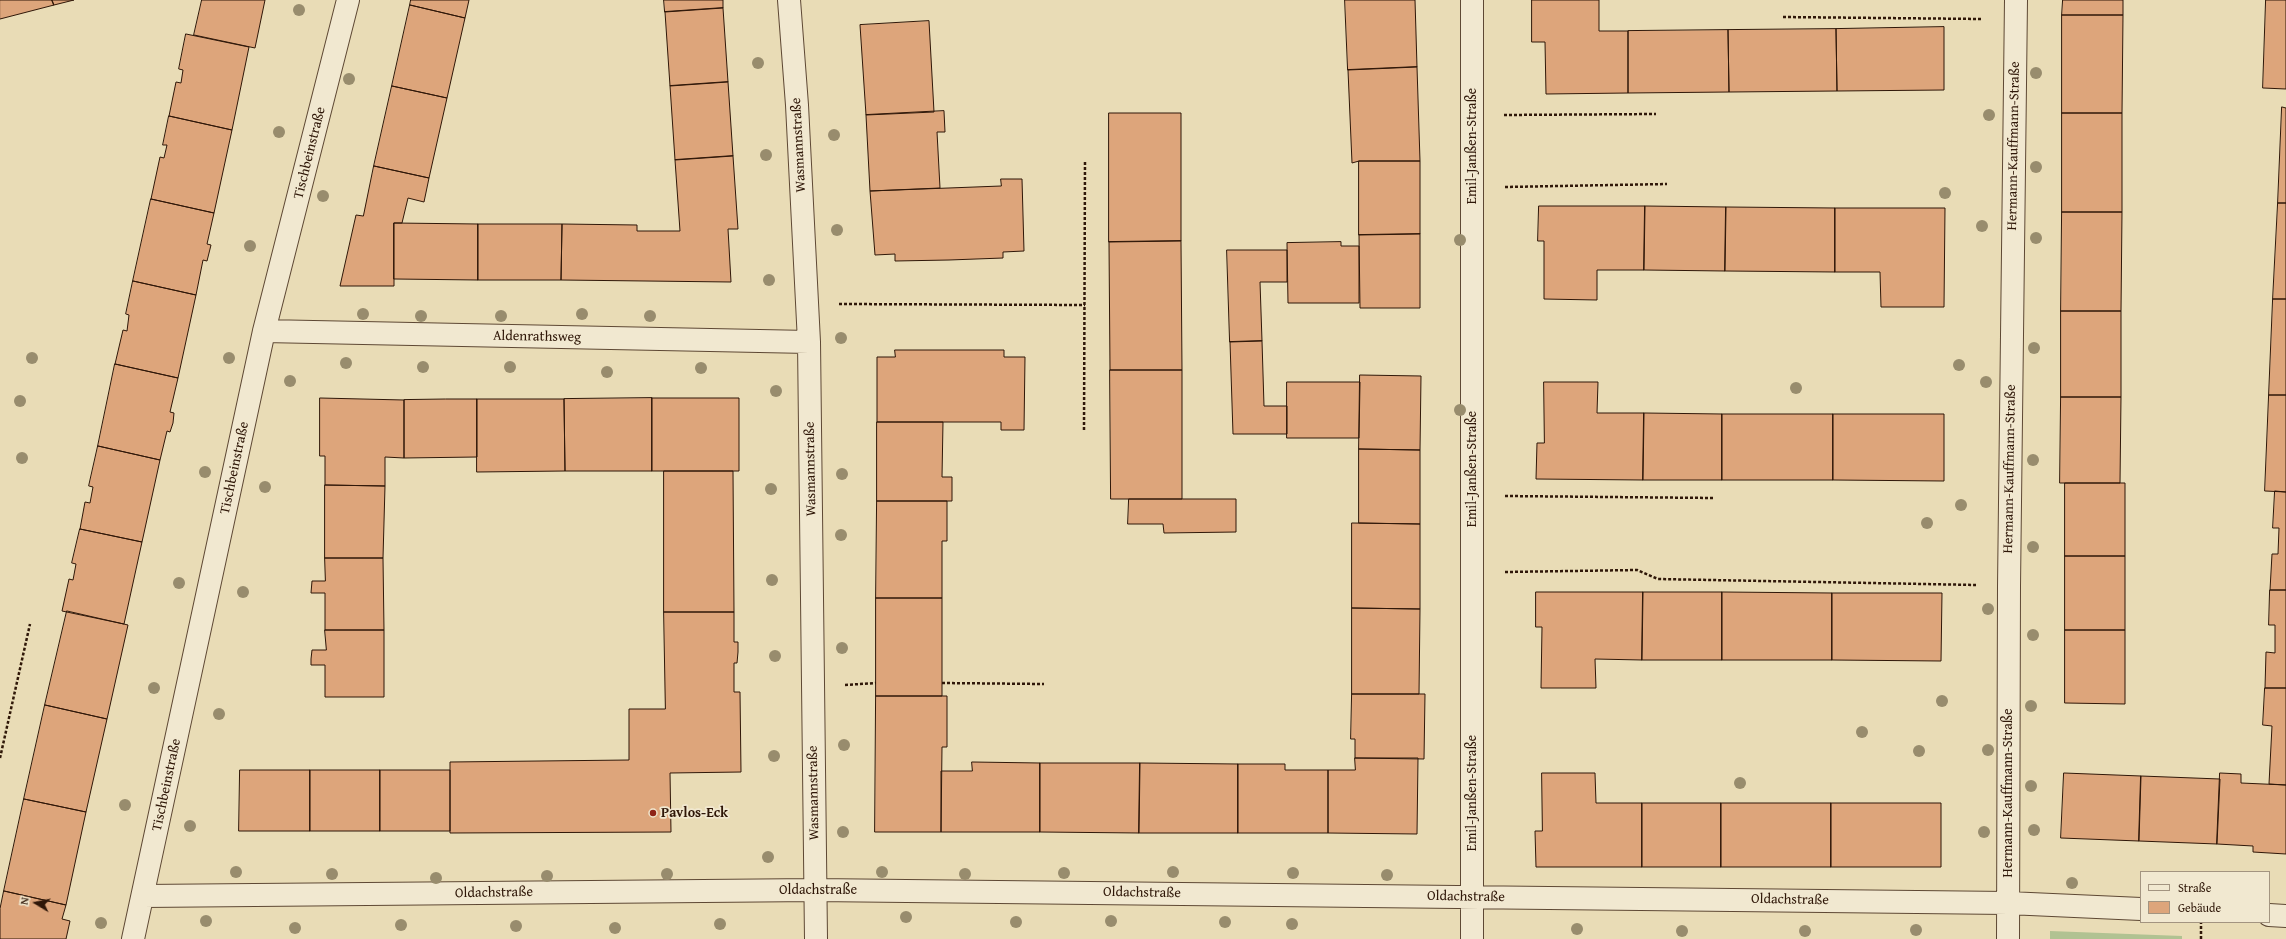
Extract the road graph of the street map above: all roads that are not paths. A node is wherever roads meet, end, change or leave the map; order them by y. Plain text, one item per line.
1 (348, 0) edge
2 (789, 0) edge
3 (1472, 0) edge
4 (2016, 10) edge
5 (264, 331) junction
6 (809, 342) junction
7 (815, 890) junction
8 (143, 896) junction
9 (1472, 897) junction
10 (2008, 902) junction
11 (2140, 909) edge
12 (2270, 915) edge
13 (2286, 916) edge
14 (133, 939) edge
15 (816, 939) edge
16 (1472, 939) edge
17 (2008, 939) edge

1 - 5 street, Tischbeinstraße
2 - 6 street, Wasmannstraße
3 - 9 street, Emil-Janßen-Straße
4 - 10 street, Hermann-Kauffmann-Straße
5 - 6 street, Aldenrathsweg
5 - 8 street, Tischbeinstraße
6 - 7 street, Wasmannstraße
7 - 8 street, Oldachstraße
7 - 9 street, Oldachstraße
7 - 15 street, Wasmannstraße
8 - 14 street, Tischbeinstraße
9 - 10 street, Oldachstraße
9 - 16 street, Emil-Janßen-Straße
10 - 11 street, Oldachstraße
10 - 17 street, Hermann-Kauffmann-Straße
12 - 13 street

